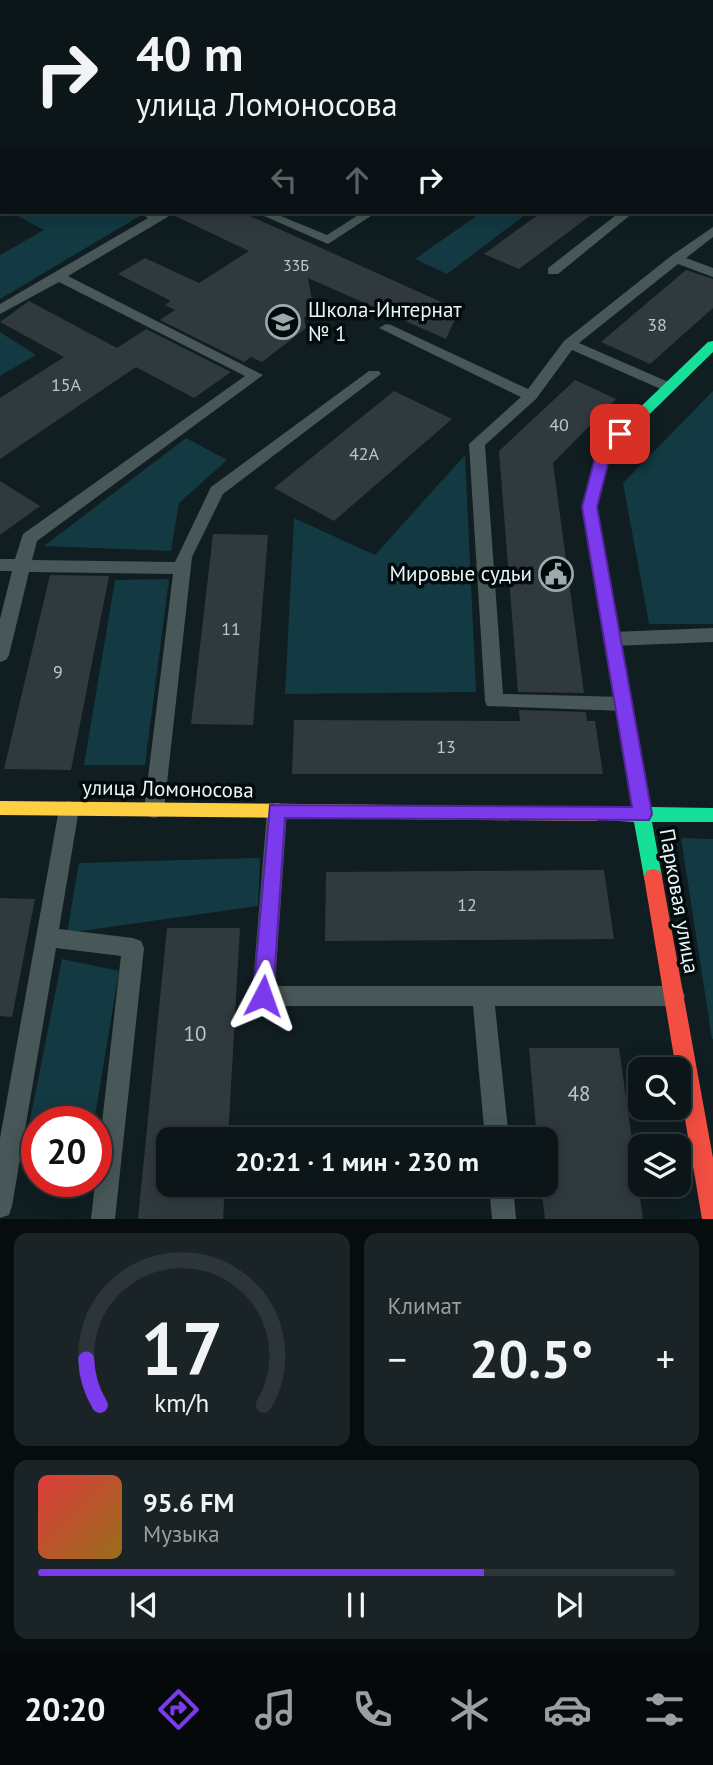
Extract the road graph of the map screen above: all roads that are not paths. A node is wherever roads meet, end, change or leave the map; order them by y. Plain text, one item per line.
1 (266, 214) edge
2 (367, 214) edge
3 (625, 214) edge
4 (164, 215) edge
5 (713, 231) edge
6 (676, 259) junction
7 (553, 271) dead end
8 (713, 273) edge
9 (58, 276) junction
10 (0, 310) edge
11 (386, 328) dead end
12 (569, 344) junction
13 (713, 345) edge
14 (374, 374) dead end
15 (668, 387) junction
16 (531, 396) junction
17 (0, 565) edge
18 (22, 566) junction
19 (182, 568) junction
20 (713, 635) edge
21 (612, 639) junction
22 (0, 655) edge
23 (624, 704) junction
24 (0, 808) edge
25 (69, 809) junction
26 (155, 810) junction
27 (277, 811) junction
28 (643, 814) junction
29 (713, 815) edge
30 (47, 937) junction
31 (674, 996) junction
32 (483, 997) junction
33 (496, 1127) edge
34 (502, 1197) edge
35 (0, 1206) edge
36 (103, 1219) edge
37 (504, 1219) edge
38 (713, 1219) edge

1 - 2 lane
3 - 7 lane
4 - 9 lane
5 - 6 lane
6 - 8 lane
6 - 12 lane
9 - 10 lane
9 - 18 lane
11 - 16 lane
12 - 15 lane
12 - 16 lane
13 - 15 street, Парковая улица
14 - 19 lane
15 - 21 street, Парковая улица
16 - 23 lane
17 - 18 lane
18 - 19 lane
18 - 22 lane
19 - 26 lane
20 - 21 lane
21 - 23 street, Парковая улица
23 - 28 street, Парковая улица
24 - 25 street, улица Ломоносова
25 - 26 street, улица Ломоносова
25 - 30 lane
26 - 27 street, улица Ломоносова
27 - 28 street, улица Ломоносова
27 - 32 lane
28 - 29 street, улица Ломоносова
28 - 31 street, Парковая улица
30 - 35 lane
30 - 36 lane
31 - 32 lane
31 - 38 street, Парковая улица
32 - 33 lane
34 - 37 lane

